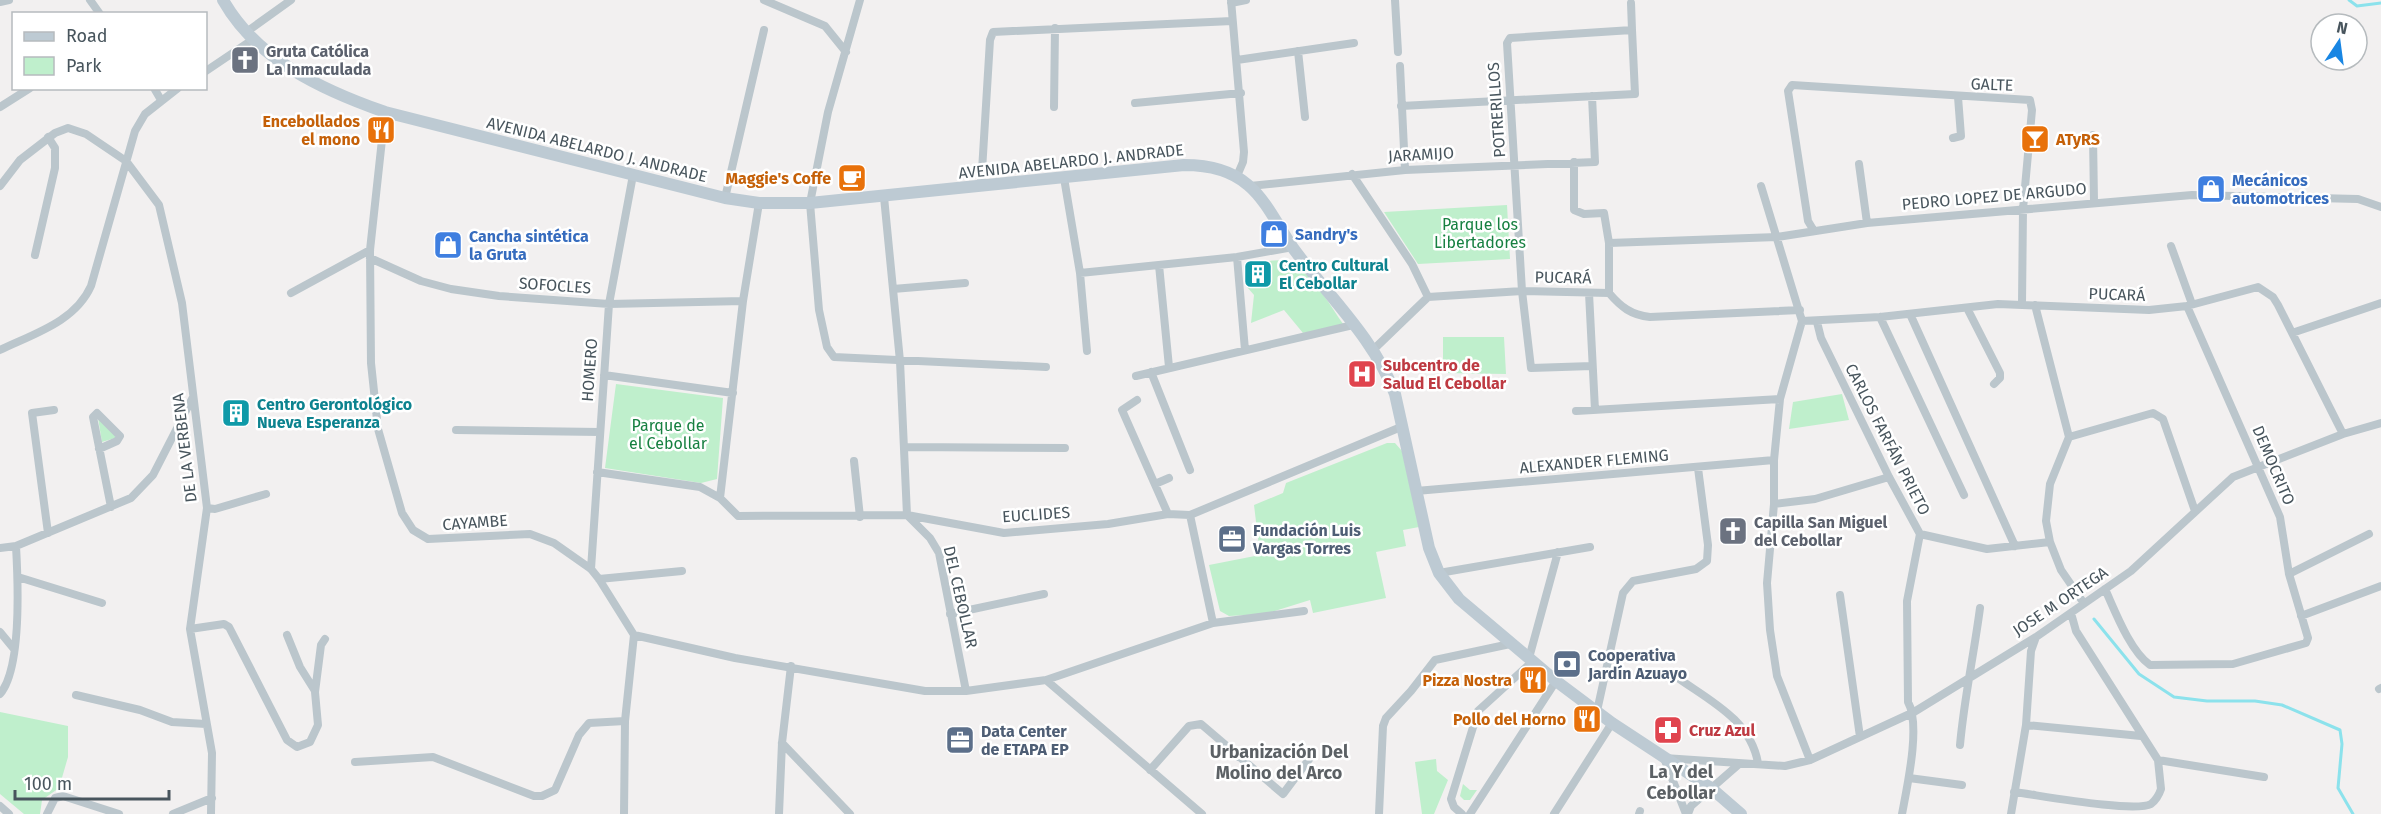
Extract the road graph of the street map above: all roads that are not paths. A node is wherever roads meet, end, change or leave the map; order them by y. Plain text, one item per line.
1 (9, 0) edge
2 (223, 0) edge
3 (291, 0) edge
4 (764, 0) edge
5 (860, 0) edge
6 (1246, 0) edge
7 (1395, 0) edge
8 (0, 2) edge
9 (1231, 2) edge
10 (1631, 3) dead end
11 (1232, 21) junction
12 (1055, 28) junction
13 (764, 30) dead end
14 (1632, 30) junction
15 (249, 37) junction
16 (1354, 43) dead end
17 (1298, 51) junction
18 (846, 52) junction
19 (1398, 52) dead end
20 (1237, 60) junction
21 (1400, 66) dead end
22 (207, 69) edge
23 (27, 90) edge
24 (155, 90) edge
25 (175, 90) edge
26 (1241, 93) junction
27 (1592, 96) junction
28 (1958, 97) junction
29 (1509, 99) junction
30 (161, 100) junction
31 (1135, 103) dead end
32 (1054, 106) dead end
33 (1401, 106) junction
34 (0, 107) edge
35 (385, 112) junction
36 (1305, 117) dead end
37 (2092, 135) dead end
38 (48, 138) junction
39 (1953, 138) dead end
40 (126, 161) junction
41 (1574, 162) junction
42 (1514, 164) junction
43 (1859, 164) dead end
44 (1405, 170) junction
45 (1352, 174) junction
46 (633, 175) junction
47 (1237, 176) junction
48 (1064, 178) junction
49 (0, 186) edge
50 (1250, 186) junction
51 (1761, 186) dead end
52 (981, 187) junction
53 (884, 197) junction
54 (725, 198) junction
55 (2094, 202) junction
56 (759, 203) junction
57 (810, 203) junction
58 (2381, 207) edge
59 (2023, 209) junction
60 (1867, 223) junction
61 (1814, 231) junction
62 (1777, 237) junction
63 (1609, 243) junction
64 (2171, 246) dead end
65 (1293, 247) junction
66 (370, 254) junction
67 (35, 255) dead end
68 (1237, 257) junction
69 (1159, 265) junction
70 (1080, 273) junction
71 (965, 283) dead end
72 (893, 289) junction
73 (1522, 291) junction
74 (291, 293) dead end
75 (1589, 293) junction
76 (1609, 293) junction
77 (1428, 297) junction
78 (743, 301) junction
79 (2381, 303) edge
80 (609, 304) junction
81 (2022, 304) junction
82 (2035, 305) junction
83 (2190, 305) junction
84 (1967, 308) junction
85 (1800, 310) junction
86 (1910, 314) junction
87 (1880, 317) junction
88 (1802, 321) junction
89 (1817, 322) junction
90 (1353, 326) junction
91 (2292, 333) junction
92 (1245, 350) junction
93 (1374, 350) junction
94 (0, 351) edge
95 (1087, 351) dead end
96 (900, 362) junction
97 (1592, 366) junction
98 (1046, 367) dead end
99 (1169, 367) junction
100 (1151, 372) junction
101 (604, 375) junction
102 (1136, 376) dead end
103 (1994, 384) dead end
104 (734, 393) junction
105 (193, 396) junction
106 (1780, 399) junction
107 (1137, 400) dead end
108 (54, 410) dead end
109 (1595, 410) junction
110 (1576, 411) dead end
111 (2381, 423) edge
112 (1401, 427) junction
113 (456, 430) dead end
114 (600, 432) junction
115 (2343, 434) junction
116 (2069, 437) junction
117 (903, 447) junction
118 (1065, 448) dead end
119 (99, 449) dead end
120 (1773, 460) junction
121 (854, 461) dead end
122 (2260, 465) junction
123 (1698, 468) junction
124 (1190, 470) dead end
125 (597, 472) junction
126 (1889, 477) junction
127 (1169, 478) dead end
128 (1155, 484) junction
129 (1416, 491) junction
130 (266, 494) dead end
131 (1964, 495) dead end
132 (720, 498) junction
133 (1774, 504) junction
134 (111, 507) junction
135 (207, 508) junction
136 (2194, 511) junction
137 (1168, 514) junction
138 (907, 515) junction
139 (1190, 515) junction
140 (860, 517) junction
141 (48, 533) junction
142 (1920, 534) junction
143 (2368, 534) dead end
144 (2049, 542) junction
145 (16, 546) junction
146 (2014, 546) junction
147 (1590, 547) dead end
148 (0, 548) edge
149 (1558, 552) junction
150 (591, 569) junction
151 (682, 571) dead end
152 (1439, 573) junction
153 (2289, 574) junction
154 (18, 577) junction
155 (599, 579) junction
156 (2381, 586) edge
157 (2105, 589) junction
158 (1044, 594) dead end
159 (1840, 595) dead end
160 (2083, 602) junction
161 (102, 603) dead end
162 (1980, 608) dead end
163 (1304, 611) dead end
164 (950, 614) junction
165 (2071, 614) junction
166 (2301, 616) junction
167 (1213, 623) junction
168 (190, 629) junction
169 (0, 632) edge
170 (287, 635) dead end
171 (634, 635) junction
172 (2036, 637) junction
173 (325, 639) dead end
174 (1510, 644) junction
175 (14, 649) junction
176 (1531, 660) junction
177 (791, 666) junction
178 (1676, 676) dead end
179 (1971, 676) junction
180 (1046, 680) junction
181 (1556, 681) junction
182 (966, 691) junction
183 (315, 692) junction
184 (0, 694) edge
185 (76, 694) dead end
186 (1597, 711) junction
187 (1914, 712) junction
188 (625, 721) junction
189 (1612, 723) junction
190 (206, 724) junction
191 (2026, 725) junction
192 (2140, 736) junction
193 (1860, 737) junction
194 (782, 744) junction
195 (1960, 745) dead end
196 (1239, 757) junction
197 (1664, 758) junction
198 (1810, 760) junction
199 (2158, 760) junction
200 (355, 762) dead end
201 (1758, 763) junction
202 (1738, 765) junction
203 (1150, 770) junction
204 (2264, 777) dead end
205 (1908, 778) junction
206 (1962, 785) dead end
207 (1711, 788) junction
208 (2014, 792) junction
209 (212, 798) junction
210 (0, 806) edge
211 (9, 814) edge
212 (47, 814) edge
213 (118, 814) edge
214 (172, 814) edge
215 (211, 814) edge
216 (624, 814) edge
217 (779, 814) edge
218 (850, 814) edge
219 (1202, 814) edge
220 (1379, 814) edge
221 (1462, 814) edge
222 (1470, 814) edge
223 (1554, 814) edge
224 (1687, 814) edge
225 (1741, 814) edge
226 (1902, 814) edge
227 (2011, 814) edge

1 - 8 street
2 - 15 street, AVENIDA ABELARDO J. ANDRADE
3 - 15 street
4 - 18 street
5 - 18 street
6 - 9 street
7 - 19 street
9 - 11 street
10 - 14 street
11 - 12 street
11 - 20 street
12 - 32 street
12 - 52 street
13 - 54 street
14 - 27 street
14 - 29 street, POTRERILLOS
15 - 22 street
15 - 35 street, AVENIDA ABELARDO J. ANDRADE
16 - 17 street
17 - 20 street
17 - 36 street
18 - 57 street
20 - 26 street
21 - 33 street
23 - 34 street
24 - 30 street
25 - 30 street
26 - 31 street
26 - 47 street
27 - 29 street
27 - 41 street, JARAMIJO
28 - 39 street
28 - 59 street, GALTE
28 - 61 street, GALTE
29 - 33 street
29 - 42 street, POTRERILLOS
30 - 40 street
33 - 44 street
35 - 46 street, AVENIDA ABELARDO J. ANDRADE
35 - 66 street, CAYAMBE
37 - 55 street
38 - 40 street
38 - 49 street
38 - 67 street
40 - 94 street
40 - 105 street, DE LA VERBENA
41 - 42 street, JARAMIJO
41 - 63 street
42 - 44 street, JARAMIJO
42 - 73 street, POTRERILLOS
43 - 60 street
44 - 45 street, JARAMIJO
45 - 50 street, JARAMIJO
45 - 77 street
46 - 54 street, AVENIDA ABELARDO J. ANDRADE
46 - 80 street, HOMERO
47 - 48 street, AVENIDA ABELARDO J. ANDRADE
47 - 50 street, AVENIDA ABELARDO J. ANDRADE
48 - 52 street, AVENIDA ABELARDO J. ANDRADE
48 - 70 street
50 - 65 street, AVENIDA ABELARDO J. ANDRADE
51 - 62 street
52 - 53 street, AVENIDA ABELARDO J. ANDRADE
53 - 57 street, AVENIDA ABELARDO J. ANDRADE
53 - 72 street
54 - 56 street, AVENIDA ABELARDO J. ANDRADE
55 - 58 street, PEDRO LOPEZ DE ARGUDO
55 - 59 street, PEDRO LOPEZ DE ARGUDO
56 - 57 street, AVENIDA ABELARDO J. ANDRADE
56 - 78 street
57 - 96 street
59 - 60 street, PEDRO LOPEZ DE ARGUDO
59 - 81 street, GALTE
60 - 61 street, PEDRO LOPEZ DE ARGUDO
61 - 62 street, PEDRO LOPEZ DE ARGUDO
62 - 63 street, PEDRO LOPEZ DE ARGUDO
62 - 85 street
63 - 76 street
64 - 83 street, DEMOCRITO
65 - 68 street
65 - 90 street, AVENIDA ABELARDO J. ANDRADE
66 - 74 street
66 - 80 street, SOFOCLES
66 - 150 street, CAYAMBE
68 - 69 street
68 - 92 street
69 - 70 street
69 - 99 street
70 - 95 street
71 - 72 street
72 - 96 street
73 - 75 street, PUCARÁ
73 - 77 street, PUCARÁ
73 - 97 street, POTRERILLOS
75 - 76 street, PUCARÁ
75 - 97 street
76 - 85 street, PUCARÁ
77 - 93 street
78 - 80 street, SOFOCLES
78 - 104 street
79 - 91 street
80 - 101 street, HOMERO
81 - 82 street, PUCARÁ
81 - 84 street, PUCARÁ
82 - 83 street, PUCARÁ
82 - 116 street
83 - 91 street, PUCARÁ
83 - 122 street, DEMOCRITO
84 - 86 street, PUCARÁ
84 - 103 street
85 - 88 street
86 - 87 street, PUCARÁ
86 - 146 street
87 - 89 street, PUCARÁ
87 - 131 street
88 - 89 street, PUCARÁ
88 - 106 street
89 - 126 street, CARLOS FARFÁN PRIETO
90 - 92 street
90 - 93 street, AVENIDA ABELARDO J. ANDRADE
91 - 115 street, PUCARÁ
92 - 99 street
93 - 112 street, AVENIDA ABELARDO J. ANDRADE
96 - 98 street
96 - 117 street
97 - 109 street
99 - 100 street
100 - 102 street
100 - 124 street
101 - 104 street
101 - 114 street, HOMERO
104 - 132 street
105 - 134 street
105 - 135 street, DE LA VERBENA
106 - 109 street
106 - 120 street
107 - 128 street
108 - 141 street
109 - 110 street
111 - 115 street, JOSE M ORTEGA
112 - 129 street, AVENIDA ABELARDO J. ANDRADE
112 - 139 street, EUCLIDES
113 - 114 street
114 - 125 street, HOMERO
115 - 122 street, JOSE M ORTEGA
116 - 136 street
116 - 144 street
117 - 118 street
117 - 138 street
119 - 134 street
120 - 123 street, ALEXANDER FLEMING
120 - 133 street
121 - 140 street
122 - 136 street, JOSE M ORTEGA
122 - 153 street, DEMOCRITO
123 - 129 street, ALEXANDER FLEMING
123 - 186 street
125 - 132 street, EUCLIDES
125 - 150 street, HOMERO
126 - 133 street
126 - 142 street, CARLOS FARFÁN PRIETO
127 - 128 street
128 - 137 street
129 - 152 street, AVENIDA ABELARDO J. ANDRADE
130 - 135 street
132 - 140 street, EUCLIDES
133 - 198 street
134 - 141 street
135 - 168 street, DE LA VERBENA
136 - 157 street, JOSE M ORTEGA
137 - 138 street, EUCLIDES
137 - 139 street, EUCLIDES
138 - 140 street, EUCLIDES
138 - 164 street, DEL CEBOLLAR
139 - 167 street
141 - 145 street
142 - 146 street
142 - 187 street, CARLOS FARFÁN PRIETO
143 - 153 street
144 - 146 street
144 - 160 street
145 - 148 street
145 - 154 street
147 - 149 street
149 - 152 street
149 - 176 street
150 - 155 street, CAYAMBE
151 - 155 street
152 - 174 street, AVENIDA ABELARDO J. ANDRADE
153 - 166 street, DEMOCRITO
154 - 161 street
154 - 175 street
155 - 171 street, CAYAMBE
156 - 166 street
157 - 160 street, JOSE M ORTEGA
157 - 166 street, DEMOCRITO
158 - 164 street
159 - 193 street
160 - 165 street, JOSE M ORTEGA
162 - 179 street
163 - 167 street
164 - 182 street, DEL CEBOLLAR
165 - 172 street, JOSE M ORTEGA
165 - 192 street
167 - 180 street
168 - 183 street
168 - 190 street, DE LA VERBENA
169 - 175 street
170 - 183 street
171 - 177 street
171 - 188 street
172 - 179 street, JOSE M ORTEGA
172 - 191 street
173 - 183 street
174 - 176 street, AVENIDA ABELARDO J. ANDRADE
174 - 220 street
175 - 184 street
176 - 181 street, AVENIDA ABELARDO J. ANDRADE
176 - 221 street
177 - 182 street
177 - 194 street
178 - 201 street
179 - 187 street, JOSE M ORTEGA
179 - 195 street
180 - 182 street
180 - 203 street
181 - 186 street, AVENIDA ABELARDO J. ANDRADE
181 - 222 street
185 - 190 street
186 - 189 street, AVENIDA ABELARDO J. ANDRADE
187 - 193 street, JOSE M ORTEGA
187 - 205 street, CARLOS FARFÁN PRIETO
188 - 200 street
188 - 216 street
189 - 197 street, AVENIDA ABELARDO J. ANDRADE
189 - 223 street
190 - 209 street, DE LA VERBENA
191 - 192 street
191 - 208 street
192 - 199 street
193 - 198 street, JOSE M ORTEGA
194 - 217 street
194 - 218 street
196 - 196 street
196 - 203 street
197 - 202 street, JOSE M ORTEGA
197 - 207 street, AVENIDA ABELARDO J. ANDRADE
197 - 224 street
198 - 201 street, JOSE M ORTEGA
199 - 204 street
199 - 208 street
201 - 202 street, JOSE M ORTEGA
202 - 207 street
203 - 219 street
205 - 206 street
205 - 226 street, CARLOS FARFÁN PRIETO
207 - 224 street
207 - 225 street, AVENIDA ABELARDO J. ANDRADE
208 - 227 street
209 - 214 street
209 - 215 street, DE LA VERBENA
210 - 211 street
212 - 213 street

